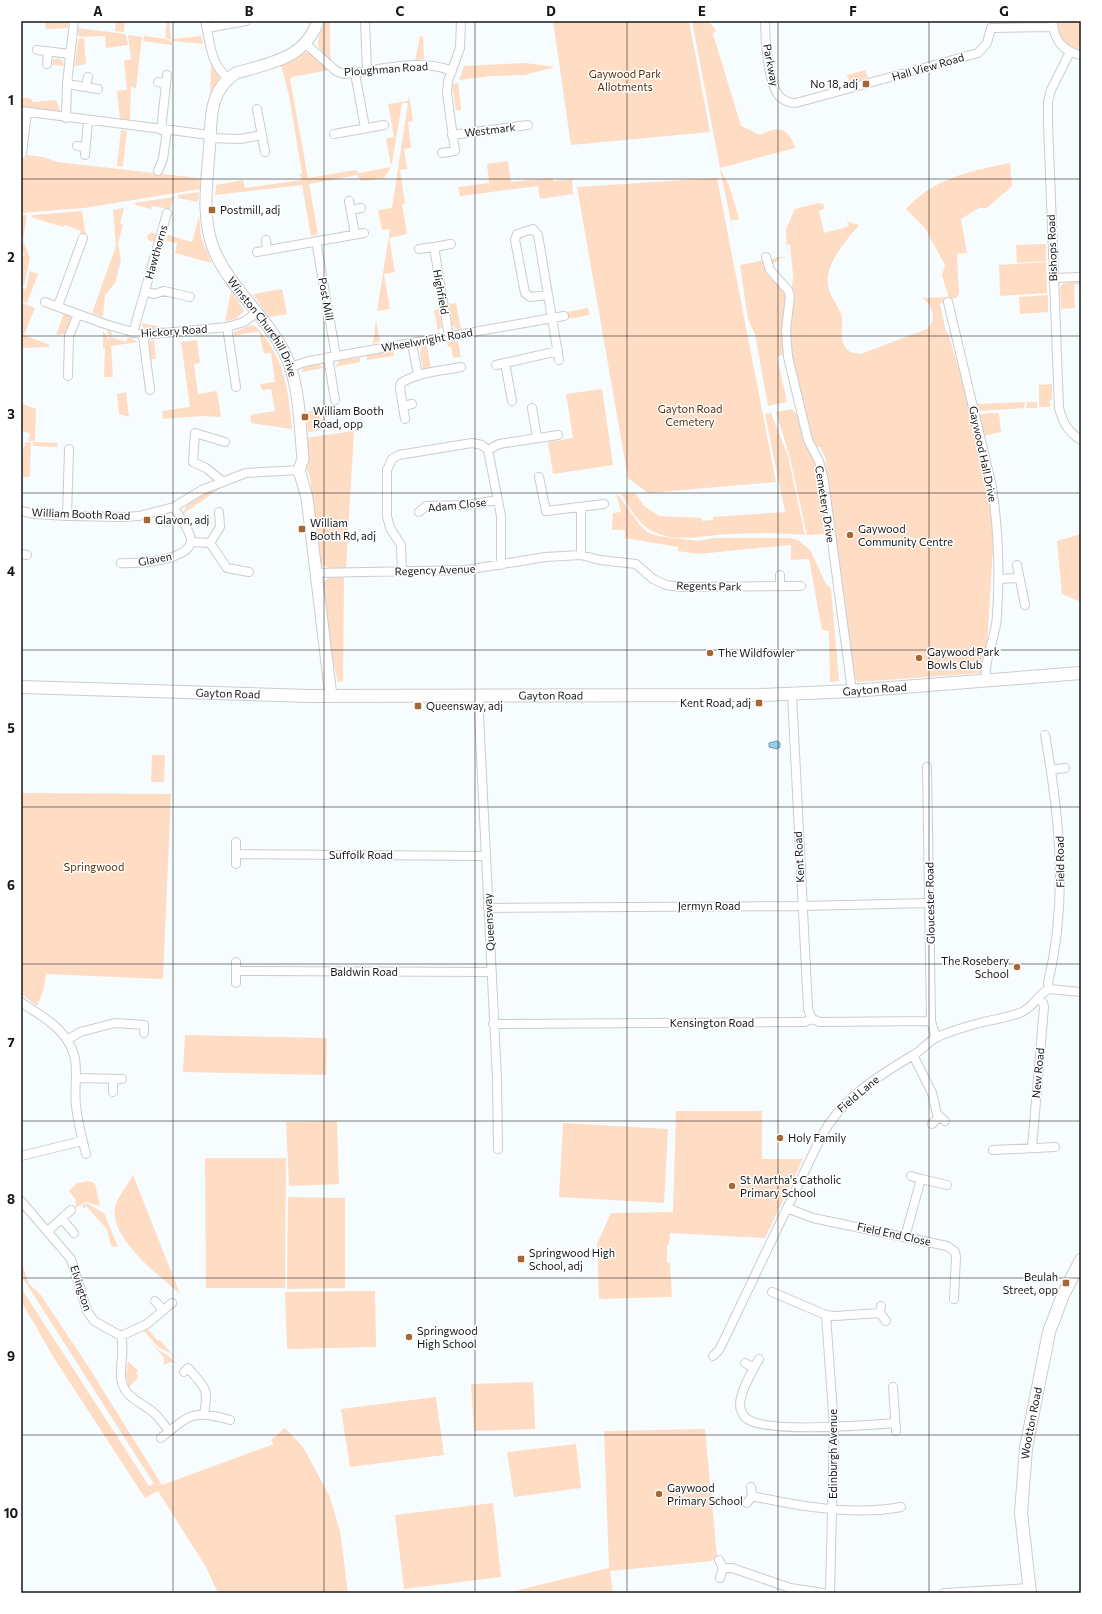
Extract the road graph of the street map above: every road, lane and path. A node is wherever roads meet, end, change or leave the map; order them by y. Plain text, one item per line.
1 (74, 21) edge
2 (246, 21) edge
3 (318, 21) edge
4 (365, 21) edge
5 (461, 21) edge
6 (765, 21) edge
7 (1053, 24) edge
8 (206, 25) edge
9 (990, 25) edge
10 (306, 44) junction
11 (37, 50) dead end
12 (48, 52) junction
13 (1070, 52) junction
14 (70, 54) junction
15 (1081, 55) edge
16 (47, 64) dead end
17 (367, 71) junction
18 (452, 71) junction
19 (355, 73) junction
20 (167, 75) dead end
21 (88, 77) dead end
22 (227, 78) junction
23 (158, 82) dead end
24 (67, 84) junction
25 (166, 84) junction
26 (86, 86) junction
27 (98, 89) dead end
28 (790, 102) joint
29 (258, 109) dead end
30 (24, 112) edge
31 (66, 118) junction
32 (88, 121) junction
33 (384, 125) dead end
34 (528, 125) dead end
35 (365, 128) junction
36 (164, 130) junction
37 (334, 134) dead end
38 (262, 135) junction
39 (452, 135) junction
40 (210, 136) junction
41 (77, 146) dead end
42 (22, 150) edge
43 (265, 152) dead end
44 (442, 153) dead end
45 (158, 171) dead end
46 (361, 208) dead end
47 (167, 213) dead end
48 (364, 233) dead end
49 (355, 234) junction
50 (83, 238) dead end
51 (266, 240) dead end
52 (316, 241) junction
53 (451, 244) dead end
54 (434, 247) junction
55 (420, 249) dead end
56 (267, 250) junction
57 (257, 252) dead end
58 (766, 257) dead end
59 (1081, 277) edge
60 (1054, 278) junction
61 (145, 291) junction
62 (548, 295) junction
63 (190, 297) dead end
64 (45, 302) dead end
65 (948, 302) dead end
66 (58, 306) junction
67 (257, 312) junction
68 (78, 314) junction
69 (564, 316) dead end
70 (552, 318) junction
71 (227, 327) junction
72 (133, 333) junction
73 (143, 335) junction
74 (449, 337) junction
75 (412, 344) junction
76 (332, 356) junction
77 (505, 363) junction
78 (496, 364) dead end
79 (290, 367) junction
80 (461, 367) dead end
81 (418, 375) junction
82 (68, 376) dead end
83 (236, 387) dead end
84 (150, 390) dead end
85 (335, 400) dead end
86 (512, 401) dead end
87 (412, 404) dead end
88 (403, 406) junction
89 (532, 408) dead end
90 (405, 418) dead end
91 (558, 434) dead end
92 (537, 438) junction
93 (1081, 440) edge
94 (225, 442) dead end
95 (69, 449) dead end
96 (488, 450) junction
97 (300, 470) junction
98 (539, 478) dead end
99 (222, 481) junction
100 (497, 500) junction
101 (604, 504) dead end
102 (174, 507) junction
103 (581, 507) junction
104 (21, 511) edge
105 (219, 512) dead end
106 (419, 512) dead end
107 (67, 516) junction
108 (191, 542) junction
109 (210, 543) junction
110 (581, 554) junction
111 (600, 560) joint
112 (121, 563) dead end
113 (501, 565) junction
114 (1017, 565) dead end
115 (249, 572) dead end
116 (402, 572) junction
117 (316, 573) junction
118 (780, 575) dead end
119 (1019, 578) junction
120 (998, 579) junction
121 (780, 586) junction
122 (801, 586) dead end
123 (1025, 605) dead end
124 (1081, 672) edge
125 (986, 680) junction
126 (21, 687) edge
127 (852, 691) junction
128 (792, 694) junction
129 (478, 695) junction
130 (331, 696) junction
131 (1045, 735) dead end
132 (927, 767) dead end
133 (1065, 768) dead end
134 (1051, 770) junction
135 (236, 842) dead end
136 (236, 854) junction
137 (486, 856) junction
138 (236, 864) dead end
139 (930, 903) junction
140 (802, 906) junction
141 (488, 908) junction
142 (236, 962) dead end
143 (236, 971) junction
144 (491, 972) junction
145 (236, 983) dead end
146 (1049, 988) junction
147 (1081, 992) edge
148 (1039, 999) junction
149 (21, 1002) edge
150 (812, 1019) junction
151 (931, 1021) junction
152 (493, 1024) junction
153 (144, 1033) dead end
154 (936, 1038) junction
155 (67, 1040) junction
156 (913, 1055) junction
157 (77, 1078) junction
158 (113, 1092) dead end
159 (932, 1124) dead end
160 (82, 1141) junction
161 (1055, 1147) dead end
162 (1032, 1148) junction
163 (498, 1149) dead end
164 (993, 1150) dead end
165 (86, 1154) dead end
166 (21, 1156) edge
167 (911, 1176) dead end
168 (921, 1179) junction
169 (947, 1185) dead end
170 (21, 1201) edge
171 (787, 1208) junction
172 (72, 1210) dead end
173 (62, 1219) junction
174 (48, 1231) junction
175 (74, 1233) dead end
176 (905, 1237) junction
177 (1081, 1260) edge
178 (772, 1292) dead end
179 (954, 1299) dead end
180 (155, 1301) dead end
181 (172, 1302) dead end
182 (163, 1310) junction
183 (826, 1315) junction
184 (886, 1321) dead end
185 (121, 1336) junction
186 (713, 1356) dead end
187 (759, 1359) dead end
188 (745, 1363) dead end
189 (754, 1368) junction
190 (184, 1372) dead end
191 (893, 1387) dead end
192 (204, 1414) junction
193 (230, 1420) dead end
194 (834, 1427) junction
195 (170, 1431) junction
196 (161, 1438) dead end
197 (752, 1487) dead end
198 (901, 1507) dead end
199 (833, 1508) junction
200 (719, 1560) dead end
201 (723, 1568) junction
202 (720, 1578) dead end
203 (1029, 1591) edge
204 (822, 1593) edge
205 (830, 1593) edge
206 (944, 1593) edge

1 - 14 street
2 - 8 street
3 - 10 street
4 - 17 street
5 - 18 street, Westmark
6 - 28 street, Parkway
7 - 9 street, Hall View Road
7 - 13 street
8 - 22 street
9 - 28 street, Hall View Road
10 - 19 street, Ploughman Road
10 - 22 street
11 - 12 street
12 - 14 street
12 - 16 street
13 - 15 street
13 - 60 street, Bishops Road
14 - 24 street
17 - 18 street, Ploughman Road
17 - 19 street, Ploughman Road
18 - 39 street, Westmark
19 - 35 street
20 - 25 street
21 - 26 street
22 - 40 street, Winston Churchill Drive
23 - 25 street
24 - 26 street
24 - 31 street
25 - 36 street
26 - 27 street
29 - 38 street
30 - 31 street
30 - 42 street
31 - 32 street
32 - 36 street
32 - 41 street
33 - 35 street
34 - 39 street, Westmark
35 - 37 street
36 - 40 street
36 - 45 street
38 - 40 street
38 - 43 street
39 - 44 street, Westmark
40 - 67 street, Winston Churchill Drive
46 - 49 street
47 - 61 street, Hawthorns
48 - 49 street
49 - 52 street
50 - 66 street
51 - 56 street
52 - 56 street
52 - 76 street, Post Mill
53 - 54 street
54 - 55 street
54 - 74 street, Highfield
56 - 57 street
58 - 127 street, Cemetery Drive
59 - 60 street
60 - 93 street, Bishops Road
61 - 63 street, Hawthorns
61 - 72 street, Hawthorns
62 - 62 street
62 - 70 street
64 - 66 street, Hickory Road
65 - 120 street, Gaywood Hall Drive
66 - 68 street, Hickory Road
67 - 71 street, Hickory Road
67 - 79 street, Winston Churchill Drive
68 - 72 street, Hickory Road
68 - 82 street
69 - 70 street, Wheelwright Road
70 - 74 street, Wheelwright Road
70 - 77 street
71 - 73 street, Hickory Road
71 - 83 street
72 - 73 street, Hickory Road
73 - 84 street
74 - 75 street, Wheelwright Road
75 - 76 street, Wheelwright Road
75 - 81 street
76 - 79 street, Wheelwright Road
76 - 85 street, Post Mill
77 - 78 street
77 - 86 street
79 - 97 street, Winston Churchill Drive
80 - 81 street
81 - 88 street
87 - 88 street
88 - 90 street
89 - 92 street
91 - 92 street
92 - 96 street
94 - 99 street
95 - 107 street
96 - 100 street
96 - 116 street
97 - 99 street, William Booth Road
97 - 117 street, Winston Churchill Drive
98 - 103 street
99 - 102 street, William Booth Road
100 - 106 street, Adam Close
100 - 113 street
101 - 103 street
102 - 107 street, William Booth Road
102 - 108 street
103 - 110 street
104 - 107 street, William Booth Road
105 - 109 street
108 - 109 street
108 - 112 street, Glaven
109 - 115 street
110 - 111 street, Regency Avenue
110 - 113 street, Regency Avenue
111 - 121 street, Regents Park
113 - 116 street, Regency Avenue
114 - 119 street
116 - 117 street, Regency Avenue
117 - 130 street, Winston Churchill Drive
118 - 121 street
119 - 120 street
119 - 123 street
120 - 125 street, Gaywood Hall Drive
121 - 122 street, Regents Park
124 - 125 main road, Gayton Road
125 - 127 main road, Gayton Road
126 - 130 main road, Gayton Road
127 - 128 main road, Gayton Road
128 - 129 main road, Gayton Road
128 - 140 street, Kent Road
129 - 130 main road, Gayton Road
129 - 137 street, Queensway
131 - 134 street, Field Road
132 - 139 street, Gloucester Road
133 - 134 street
134 - 146 street, Field Road
135 - 136 street
136 - 137 street, Suffolk Road
136 - 138 street
137 - 141 street, Queensway
139 - 140 street, Jermyn Road
139 - 151 street, Gloucester Road
140 - 141 street, Jermyn Road
140 - 150 street, Kent Road
141 - 144 street, Queensway
142 - 143 street
143 - 144 street, Baldwin Road
143 - 145 street
144 - 152 street, Queensway
146 - 147 street
146 - 148 street, Field Lane
148 - 154 street, Field Lane
148 - 162 street, New Road
149 - 155 street
150 - 151 street, Kensington Road
150 - 152 street, Kensington Road
151 - 154 street, Gloucester Road
152 - 163 street, Queensway
153 - 155 street
154 - 156 street, Field Lane
155 - 157 street
156 - 159 street
156 - 171 street, Field Lane
157 - 158 street
157 - 160 street
160 - 165 street
160 - 166 street
161 - 162 street
162 - 164 street
167 - 168 street
168 - 169 street
168 - 176 street
170 - 174 street, Elvington
171 - 176 street, Field End Close
171 - 186 street, Field Lane
172 - 173 street
173 - 174 street
173 - 175 street
174 - 185 street, Elvington
176 - 179 street, Field End Close
177 - 203 main road, Wootton Road
178 - 183 street
180 - 182 street
181 - 182 street
182 - 185 street
183 - 184 street
183 - 194 street, Edinburgh Avenue
185 - 195 street
187 - 189 street
188 - 189 street
189 - 194 street
190 - 192 street
191 - 194 street
192 - 193 street
192 - 195 street
194 - 199 street, Edinburgh Avenue
195 - 196 street
197 - 199 street
198 - 199 street
199 - 205 street, Edinburgh Avenue
200 - 201 street
201 - 202 street
201 - 204 street
203 - 206 street

